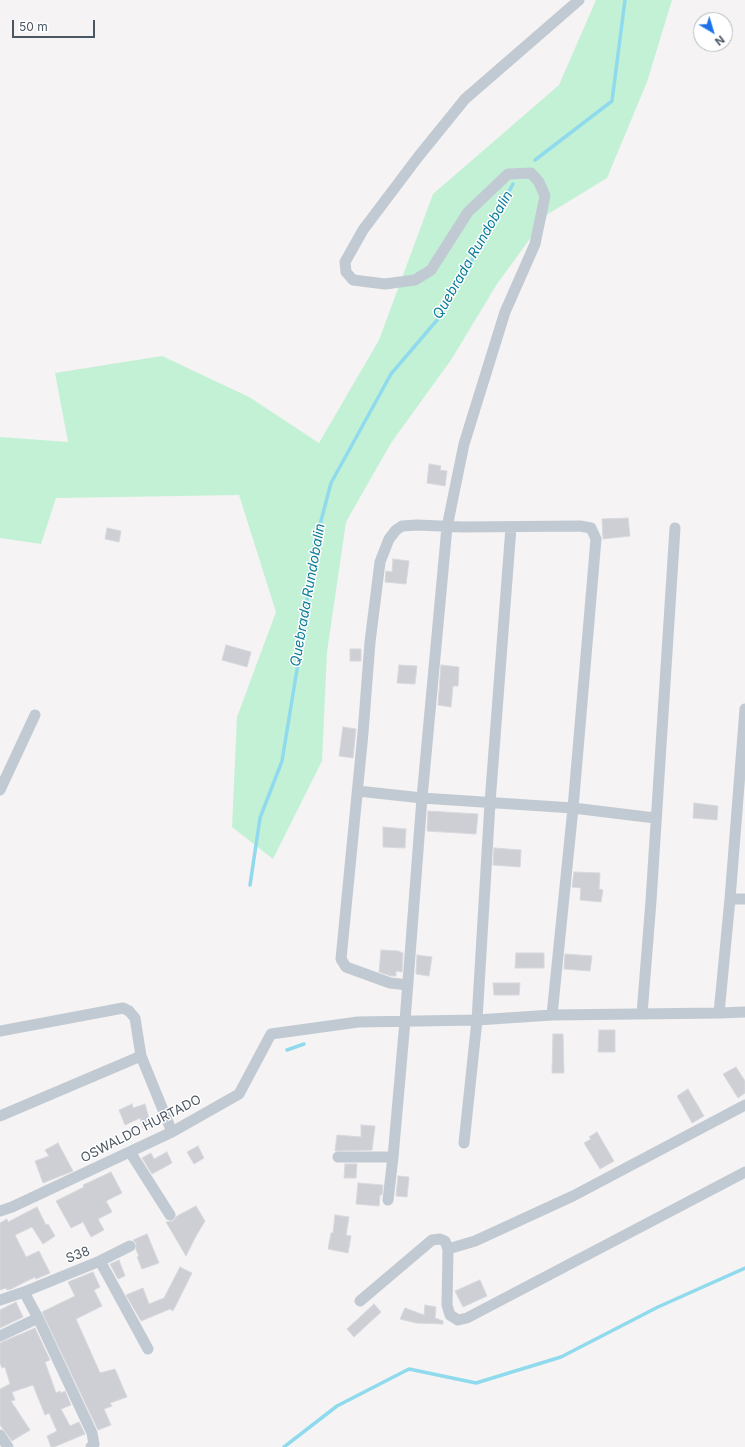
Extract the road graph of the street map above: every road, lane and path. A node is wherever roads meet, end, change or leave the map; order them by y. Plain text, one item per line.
1 (579, 0) edge
2 (447, 526) junction
3 (511, 527) junction
4 (675, 528) dead end
5 (745, 709) edge
6 (35, 715) dead end
7 (0, 790) edge
8 (358, 791) junction
9 (422, 798) junction
10 (490, 803) junction
11 (573, 808) junction
12 (656, 818) junction
13 (730, 898) junction
14 (745, 900) edge
15 (408, 985) junction
16 (745, 1012) edge
17 (718, 1013) junction
18 (642, 1014) junction
19 (552, 1015) junction
20 (476, 1020) junction
21 (405, 1021) junction
22 (0, 1031) edge
23 (142, 1056) junction
24 (745, 1105) edge
25 (0, 1116) edge
26 (172, 1132) junction
27 (464, 1143) dead end
28 (130, 1152) junction
29 (338, 1157) dead end
30 (392, 1157) junction
31 (745, 1172) edge
32 (388, 1200) dead end
33 (0, 1211) edge
34 (170, 1215) dead end
35 (130, 1246) dead end
36 (448, 1249) junction
37 (100, 1261) junction
38 (24, 1292) junction
39 (0, 1300) edge
40 (360, 1301) dead end
41 (38, 1318) junction
42 (0, 1336) edge
43 (148, 1349) dead end
44 (0, 1435) edge
45 (8, 1447) edge
46 (91, 1447) edge

1 - 2 street
2 - 3 street
2 - 8 street
2 - 9 street
3 - 10 street
3 - 11 street
4 - 12 street
5 - 13 street
6 - 7 street
8 - 9 street
8 - 15 street
9 - 10 street
9 - 15 street
10 - 11 street
10 - 20 street
11 - 12 street
11 - 19 street
12 - 18 street
13 - 14 street
13 - 17 street
15 - 21 street
16 - 17 street, OSWALDO HURTADO
17 - 18 street, OSWALDO HURTADO
18 - 19 street, OSWALDO HURTADO
19 - 20 street, OSWALDO HURTADO
20 - 21 street, OSWALDO HURTADO
20 - 27 street
21 - 26 street, OSWALDO HURTADO
21 - 30 street
22 - 23 street
23 - 25 street
23 - 26 street
24 - 36 street
26 - 28 street, OSWALDO HURTADO
28 - 33 street, OSWALDO HURTADO
28 - 34 street
29 - 30 street
30 - 32 street
31 - 36 street
35 - 37 street
36 - 40 street
37 - 38 street, S38
37 - 43 street, S38
38 - 39 street, S38
38 - 41 street
41 - 42 street
41 - 46 street
44 - 45 street

